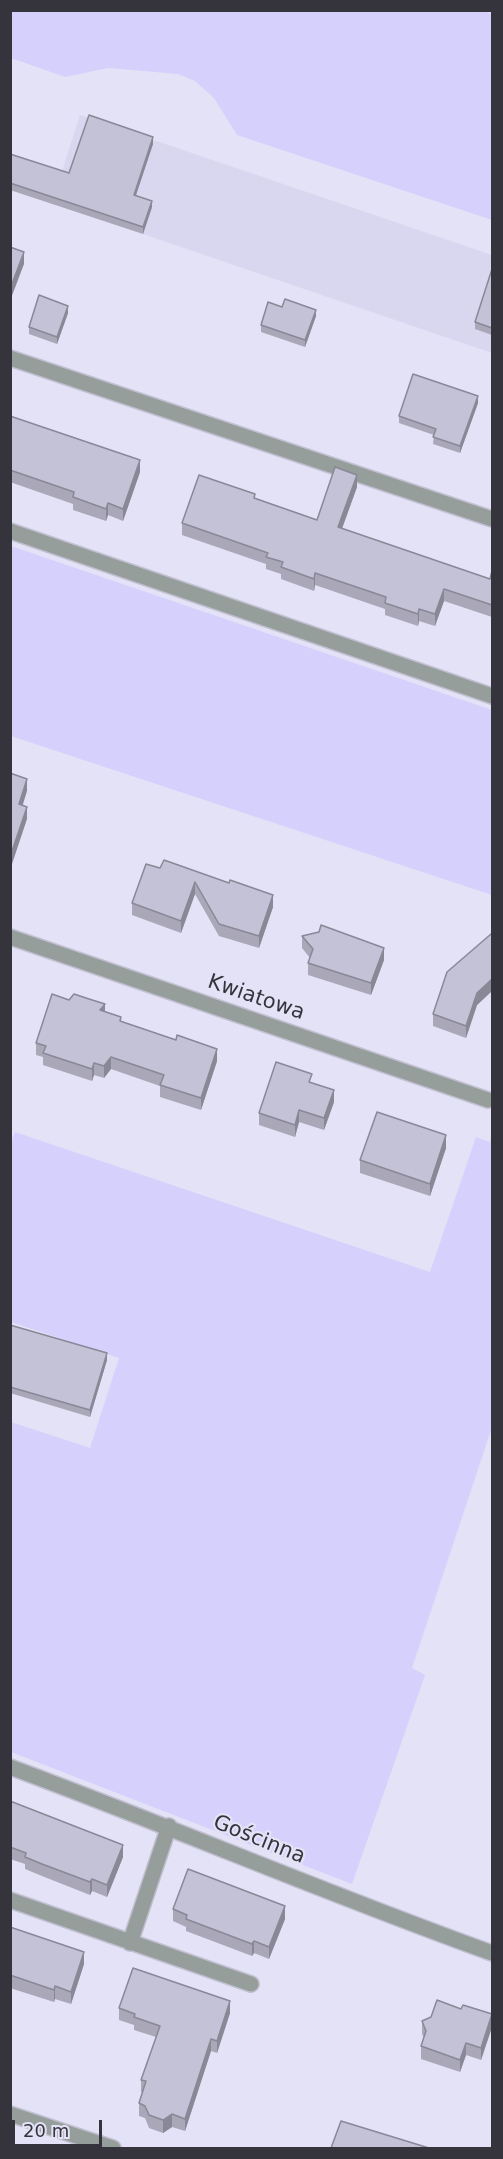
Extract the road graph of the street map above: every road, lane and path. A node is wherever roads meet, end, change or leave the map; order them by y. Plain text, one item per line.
1 (10, 358) edge
2 (492, 519) edge
3 (10, 531) edge
4 (492, 696) edge
5 (10, 937) edge
6 (488, 1100) dead end
7 (10, 1767) edge
8 (169, 1827) junction
9 (10, 1900) edge
10 (130, 1943) junction
11 (492, 1953) edge
12 (251, 1984) dead end
13 (10, 2114) edge
14 (113, 2148) edge

1 - 2 street
3 - 4 street
5 - 6 street, Kwiatowa
7 - 8 street, Gościnna
8 - 10 street
8 - 11 street, Gościnna
9 - 10 street
10 - 12 street
13 - 14 street

